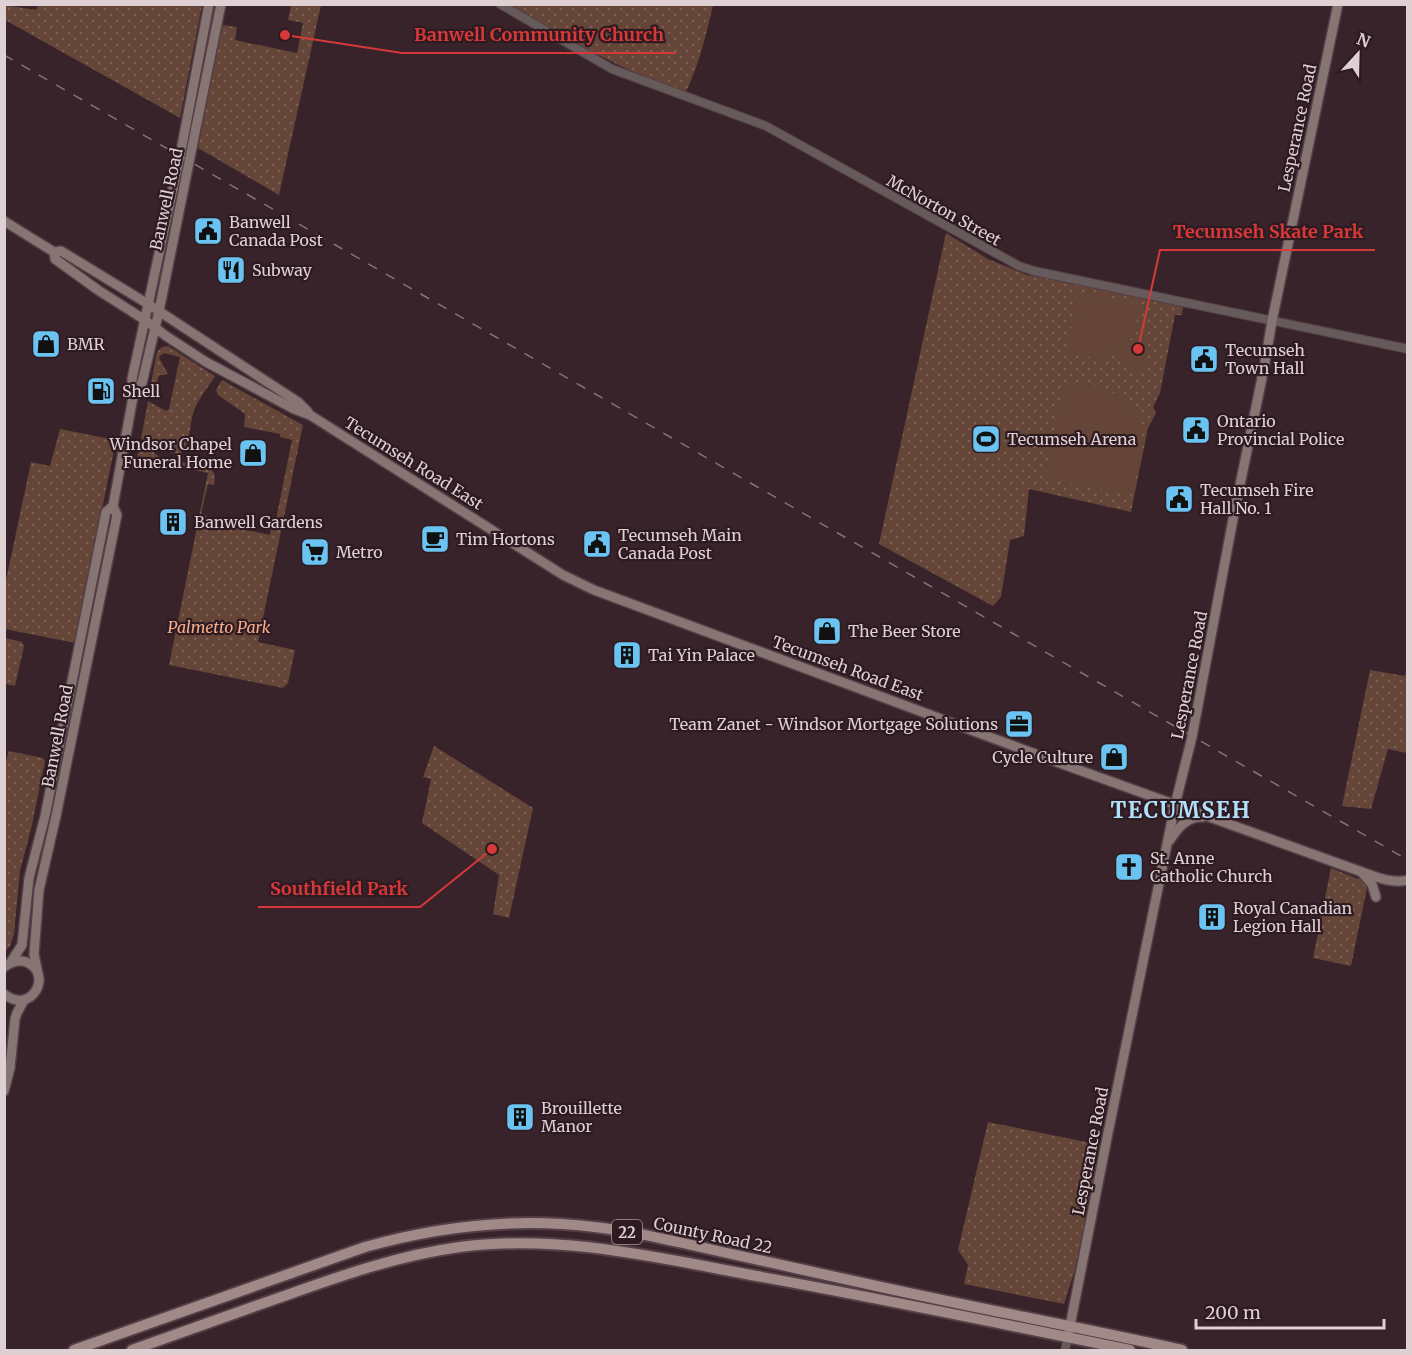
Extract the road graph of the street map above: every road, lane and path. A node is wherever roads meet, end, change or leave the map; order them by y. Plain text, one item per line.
1 (209, 4) edge
2 (221, 4) edge
3 (500, 4) edge
4 (1338, 4) edge
5 (4, 221) edge
6 (54, 252) junction
7 (148, 304) junction
8 (159, 311) junction
9 (145, 320) junction
10 (1272, 321) junction
11 (154, 328) junction
12 (1407, 349) edge
13 (133, 397) junction
14 (310, 415) junction
15 (113, 506) junction
16 (1175, 805) junction
17 (1214, 818) junction
18 (1167, 845) junction
19 (1362, 872) junction
20 (1407, 880) edge
21 (1376, 897) dead end
22 (8, 965) edge
23 (38, 974) junction
24 (4, 994) edge
25 (24, 1000) junction
26 (4, 1091) edge
27 (1069, 1332) junction
28 (74, 1350) edge
29 (132, 1350) edge
30 (1065, 1350) edge
31 (1130, 1350) edge
32 (1182, 1350) edge

1 - 7 main road, Banwell Road
2 - 8 main road, Banwell Road
3 - 10 street, McNorton Street
4 - 10 main road, Lesperance Road
5 - 6 main road, Tecumseh Road East
6 - 7 main road, Tecumseh Road East
6 - 9 main road, Tecumseh Road East
7 - 8 main road, Tecumseh Road East
7 - 9 main road, Banwell Road
8 - 11 main road, Banwell Road
8 - 14 main road, Tecumseh Road East
9 - 11 main road, Tecumseh Road East
9 - 13 main road, Banwell Road
10 - 12 street, McNorton Street
10 - 16 main road, Lesperance Road
11 - 13 main road, Banwell Road
11 - 14 main road, Tecumseh Road East
13 - 15 main road, Banwell Road
14 - 16 main road, Tecumseh Road East
15 - 22 main road, Banwell Road
15 - 23 main road, Banwell Road
16 - 17 main road, Tecumseh Road East
16 - 18 main road, Lesperance Road
17 - 18 main road
17 - 19 main road, Tecumseh Road East
18 - 27 main road, Lesperance Road
19 - 20 main road, Tecumseh Road East
19 - 21 main road
22 - 23 main road
23 - 25 main road
24 - 25 main road
25 - 26 main road
27 - 28 main road, County Road 22 / 22
27 - 29 main road, County Road 22 / 22
27 - 30 street, Lesperance Road
27 - 31 main road, County Road 22 / 22
27 - 32 main road, County Road 22 / 22

